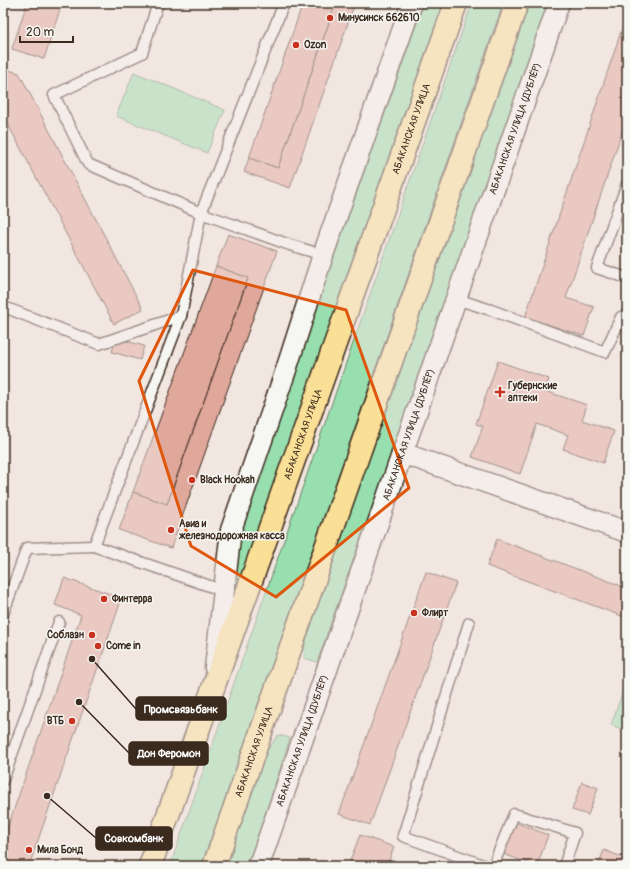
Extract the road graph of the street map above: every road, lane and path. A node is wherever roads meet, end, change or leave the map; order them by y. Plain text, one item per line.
1 (158, 3) edge
2 (284, 3) edge
3 (412, 3) edge
4 (456, 3) edge
5 (517, 3) edge
6 (559, 3) edge
7 (627, 184) edge
8 (201, 213) junction
9 (323, 255) junction
10 (627, 278) edge
11 (456, 299) junction
12 (3, 307) edge
13 (627, 315) edge
14 (181, 316) junction
15 (402, 453) junction
16 (627, 532) edge
17 (94, 546) junction
18 (224, 591) junction
19 (3, 614) edge
20 (59, 622) dead end
21 (469, 623) dead end
22 (212, 692) junction
23 (3, 780) edge
24 (150, 866) edge
25 (214, 866) edge
26 (256, 866) edge
27 (483, 866) edge
28 (493, 866) edge
29 (564, 866) edge

1 - 8 lane
2 - 8 lane
3 - 9 street
4 - 22 main road, АБАКАНСКАЯ УЛИЦА
5 - 25 main road, АБАКАНСКАЯ УЛИЦА
6 - 11 street, АБАКАНСКАЯ УЛИЦА (ДУБЛЁР)
7 - 10 lane
8 - 9 lane
8 - 14 lane
9 - 18 street
11 - 13 lane
11 - 15 street, АБАКАНСКАЯ УЛИЦА (ДУБЛЁР)
12 - 14 lane
14 - 17 lane
15 - 16 street
15 - 26 street, АБАКАНСКАЯ УЛИЦА (ДУБЛЁР)
17 - 18 lane
17 - 19 lane
18 - 22 street
20 - 23 lane
21 - 27 lane
22 - 24 main road, АБАКАНСКАЯ УЛИЦА
28 - 29 lane

